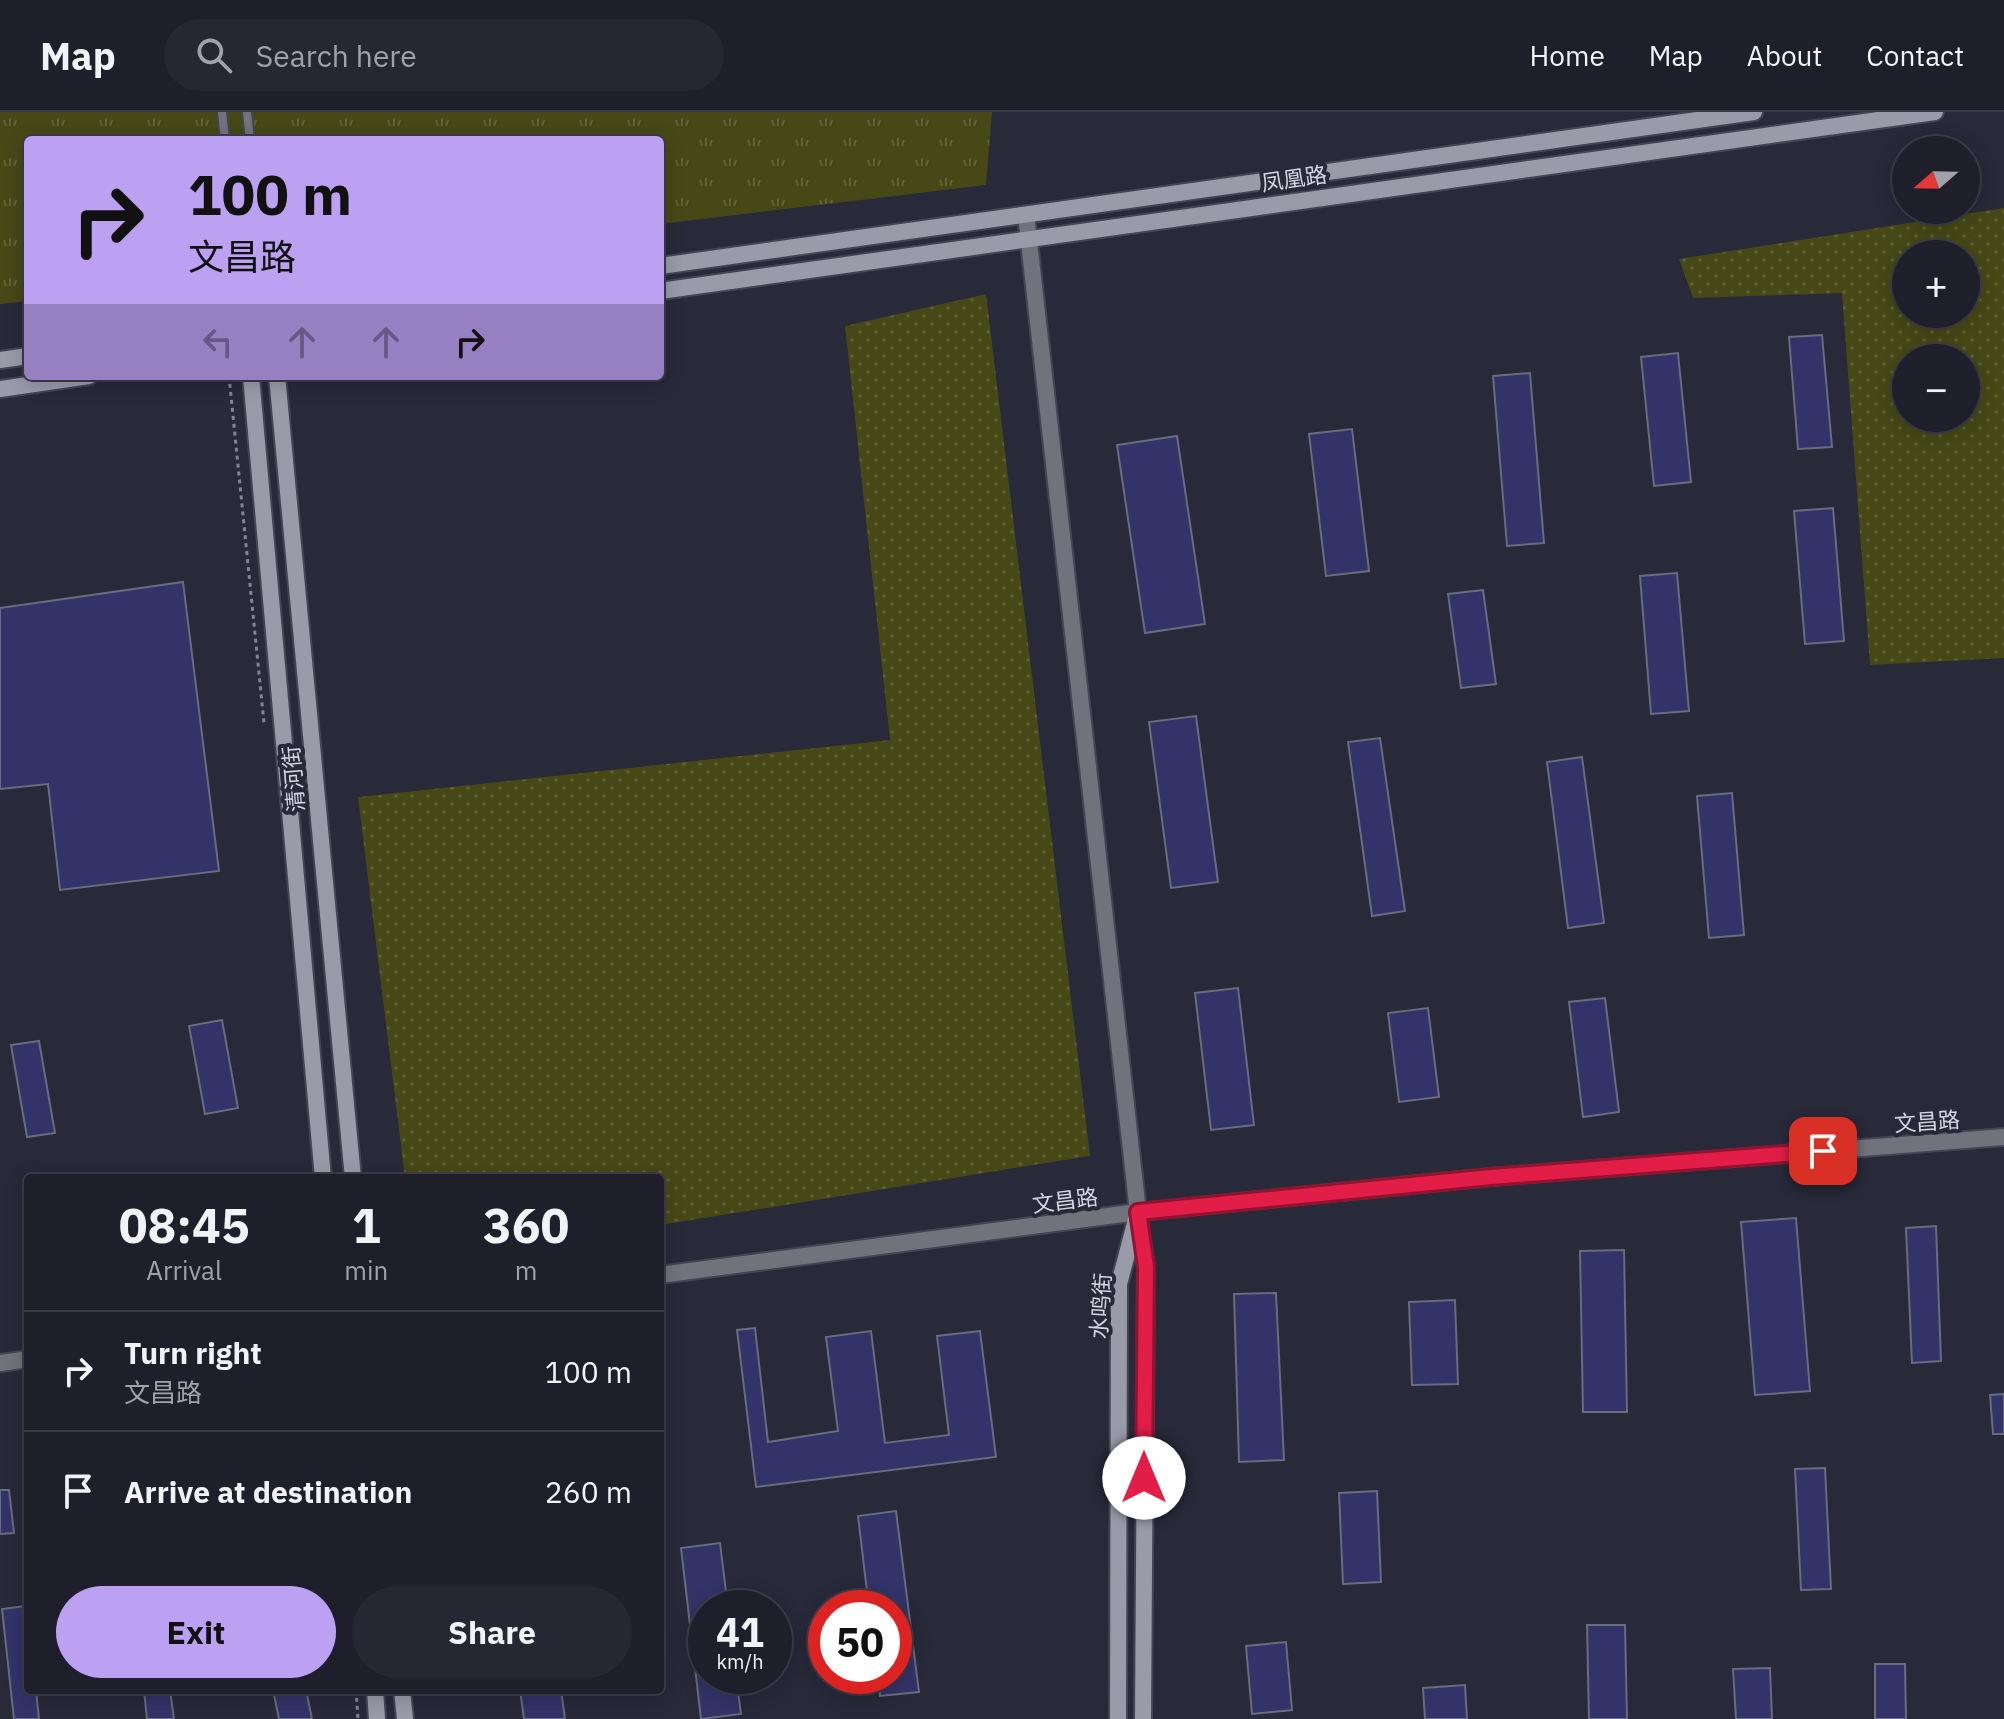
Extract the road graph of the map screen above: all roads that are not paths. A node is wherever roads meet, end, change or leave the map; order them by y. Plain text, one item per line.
1 (222, 112) edge
2 (247, 112) edge
3 (1754, 112) edge
4 (1935, 112) edge
5 (225, 136) edge
6 (250, 136) edge
7 (1026, 215) junction
8 (1028, 237) junction
9 (664, 265) edge
10 (664, 290) edge
11 (24, 357) edge
12 (0, 360) edge
13 (62, 380) edge
14 (251, 380) edge
15 (277, 380) edge
16 (0, 389) edge
17 (2004, 1137) edge
18 (323, 1174) edge
19 (353, 1174) edge
20 (1138, 1212) junction
21 (664, 1274) edge
22 (24, 1360) edge
23 (0, 1363) edge
24 (375, 1694) edge
25 (402, 1694) edge
26 (377, 1719) edge
27 (405, 1719) edge
28 (1118, 1719) edge
29 (1143, 1719) edge

1 - 5 lane
2 - 6 lane
3 - 7 main road, 凤凰路
4 - 8 main road, 凤凰路
7 - 8 street
7 - 9 main road, 凤凰路
8 - 10 main road, 凤凰路
8 - 20 street
11 - 12 main road
13 - 16 main road
14 - 18 main road, 清河街
15 - 19 main road, 清河街
17 - 20 street, 文昌路
20 - 21 street, 文昌路
20 - 28 main road, 水鸣街
20 - 29 main road, 水鸣街
22 - 23 street
24 - 26 main road
25 - 27 main road

